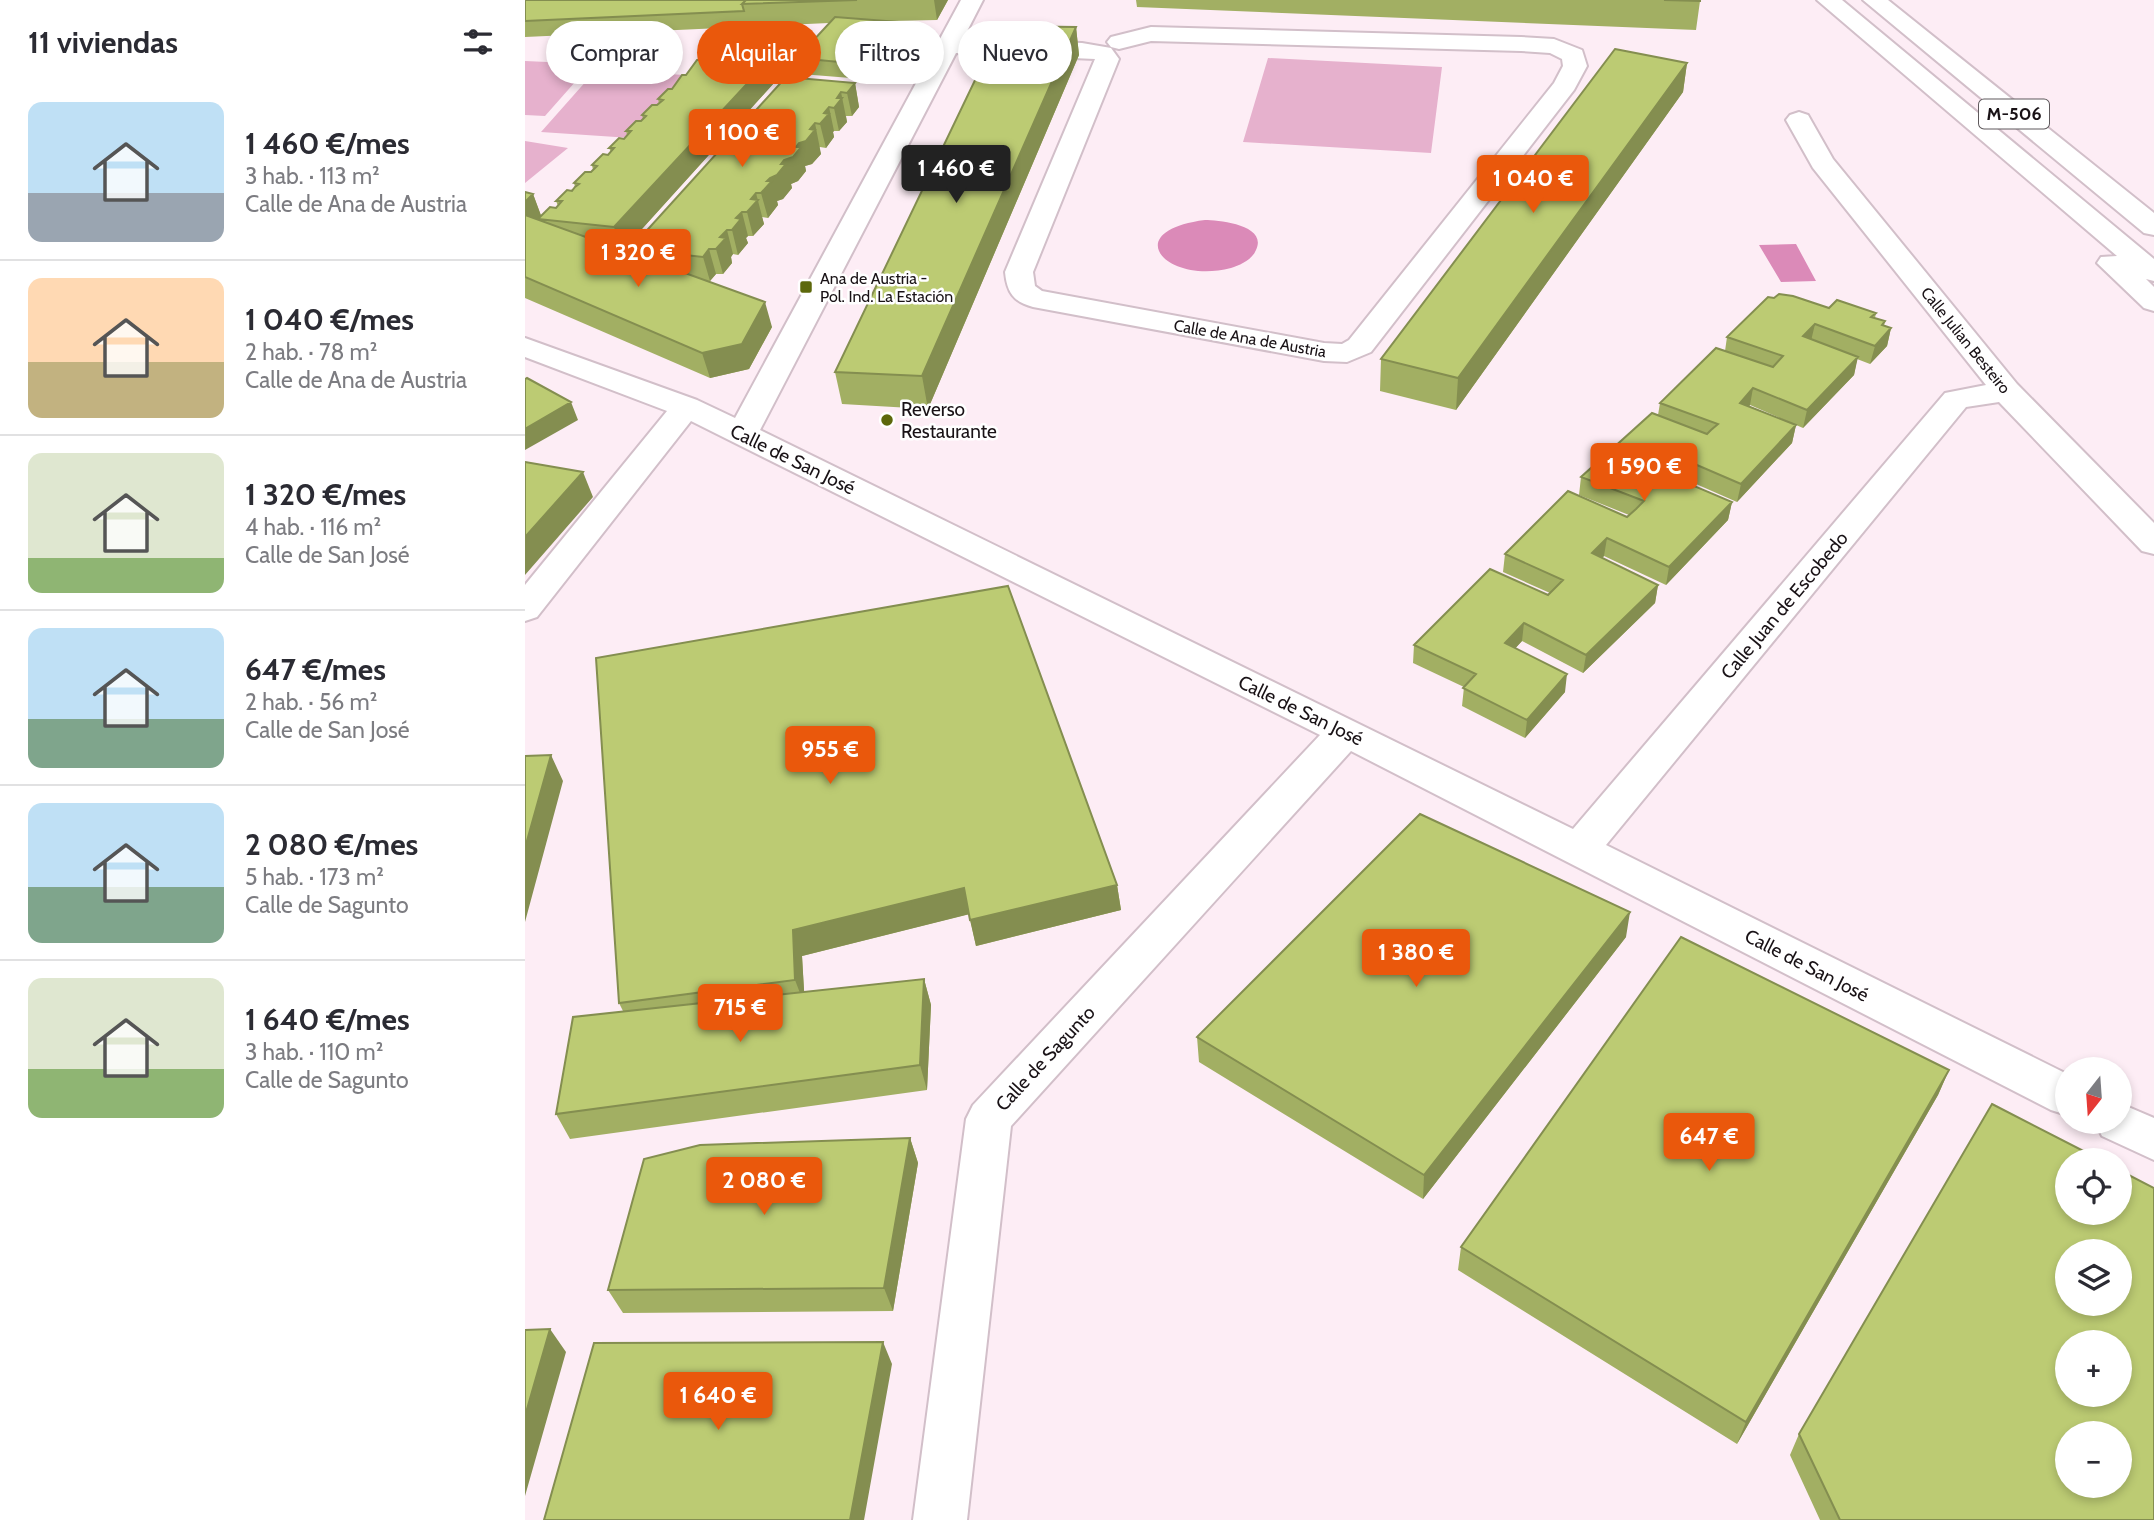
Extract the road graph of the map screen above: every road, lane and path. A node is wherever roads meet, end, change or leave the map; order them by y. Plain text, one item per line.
1 (972, 0) edge
2 (1828, 0) edge
3 (1874, 0) edge
4 (951, 40) junction
5 (1122, 60) junction
6 (1799, 120) dead end
7 (2013, 156) junction
8 (2154, 227) edge
9 (2154, 273) edge
10 (2154, 302) edge
11 (525, 347) edge
12 (2006, 391) junction
13 (686, 407) junction
14 (743, 434) junction
15 (2154, 543) edge
16 (525, 609) edge
17 (1346, 732) junction
18 (1579, 850) junction
19 (2055, 1090) edge
20 (2132, 1129) edge
21 (2154, 1140) edge
22 (940, 1520) edge

1 - 4 main road
2 - 7 main road, M-506
3 - 8 main road, M-506
4 - 5 main road
4 - 14 main road
5 - 5 main road, Calle de Ana de Austria
6 - 12 main road, Calle Julian Besteiro
7 - 9 main road, M-506
7 - 10 main road
11 - 13 main road, Calle de San José
12 - 15 main road, Calle Julian Besteiro
12 - 18 main road, Calle Juan de Escobedo
13 - 14 main road, Calle de San José
13 - 16 main road
14 - 17 main road, Calle de San José
17 - 18 main road, Calle de San José
17 - 22 main road, Calle de Sagunto
18 - 19 main road, Calle de San José
20 - 21 main road

